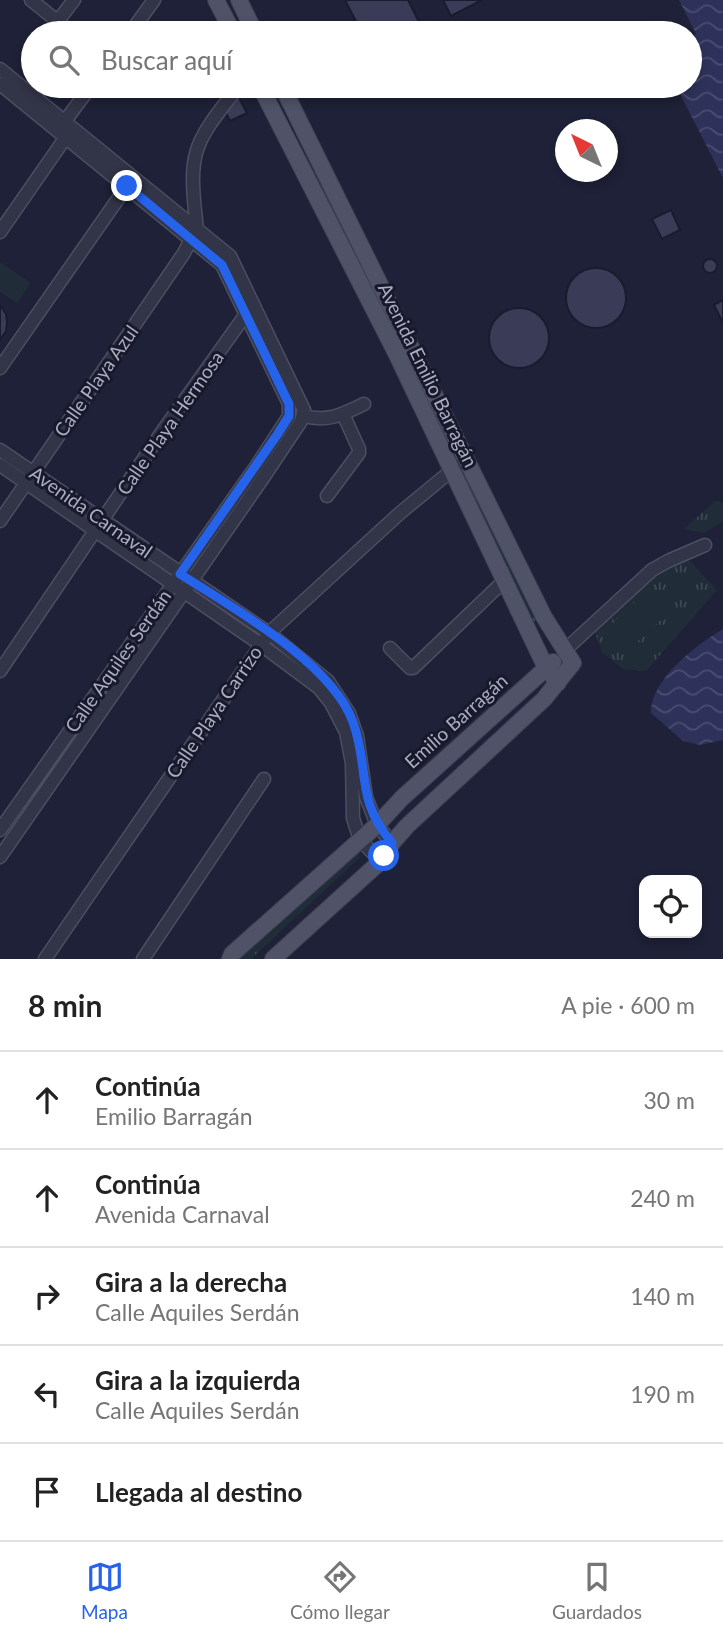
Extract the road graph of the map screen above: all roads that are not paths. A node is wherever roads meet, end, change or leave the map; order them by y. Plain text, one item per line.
1 (31, 0) edge
2 (74, 0) edge
3 (216, 0) edge
4 (239, 0) edge
5 (147, 3) edge
6 (56, 21) edge
7 (58, 21) edge
8 (137, 21) edge
9 (227, 21) edge
10 (249, 21) edge
11 (2, 80) edge
12 (21, 92) edge
13 (21, 97) edge
14 (22, 98) edge
15 (30, 98) edge
16 (83, 98) edge
17 (230, 98) edge
18 (266, 98) edge
19 (288, 98) edge
20 (65, 121) junction
21 (306, 134) junction
22 (66, 137) junction
23 (288, 143) junction
24 (98, 155) junction
25 (127, 186) junction
26 (0, 232) edge
27 (194, 234) junction
28 (236, 278) junction
29 (246, 314) junction
30 (0, 368) edge
31 (364, 404) dead end
32 (343, 414) junction
33 (303, 416) junction
34 (0, 450) edge
35 (466, 461) junction
36 (0, 465) edge
37 (452, 470) junction
38 (30, 478) junction
39 (327, 496) dead end
40 (0, 521) edge
41 (100, 525) junction
42 (705, 545) dead end
43 (505, 580) junction
44 (182, 583) junction
45 (269, 633) junction
46 (260, 644) junction
47 (390, 648) dead end
48 (569, 656) junction
49 (546, 668) junction
50 (0, 671) edge
51 (558, 683) junction
52 (264, 779) dead end
53 (15, 809) junction
54 (24, 823) junction
55 (377, 825) junction
56 (0, 830) edge
57 (360, 840) junction
58 (392, 843) junction
59 (0, 857) edge
60 (382, 861) junction
61 (45, 959) edge
62 (143, 959) edge
63 (230, 959) edge
64 (274, 959) edge

1 - 6 street
2 - 7 street
3 - 9 main road
4 - 10 main road
5 - 8 street
11 - 12 street, Calle Aquiles Serdán
11 - 13 street, Calle Aquiles Serdán
14 - 22 street, Calle Aquiles Serdán
15 - 20 street, Calle Aquiles Serdán
16 - 20 street
17 - 27 street
18 - 23 main road, Avenida Emilio Barragán
19 - 21 main road, Avenida Emilio Barragán
20 - 24 street, Calle Aquiles Serdán
21 - 23 main road
21 - 35 main road, Avenida Emilio Barragán
22 - 24 street, Calle Aquiles Serdán
22 - 26 street
23 - 37 main road, Avenida Emilio Barragán
24 - 25 street, Calle Aquiles Serdán
24 - 27 street, Calle Aquiles Serdán
25 - 27 street, Calle Aquiles Serdán
25 - 30 street
27 - 28 street, Calle Aquiles Serdán
27 - 38 street, Calle Playa Azul
28 - 29 street, Calle Aquiles Serdán
28 - 33 street, Calle Aquiles Serdán
29 - 41 street, Calle Playa Hermosa
29 - 44 street, Calle Aquiles Serdán
31 - 32 street
32 - 33 street
32 - 39 street
33 - 44 street, Calle Aquiles Serdán
34 - 38 street, Avenida Carnaval
35 - 37 street, Calle Playa Carrizo
35 - 48 main road, Avenida Emilio Barragán
36 - 38 street, Avenida Carnaval
37 - 43 main road, Avenida Emilio Barragán
37 - 45 street, Calle Playa Carrizo
38 - 40 street, Calle Playa Azul
38 - 41 street, Avenida Carnaval
41 - 44 street, Avenida Carnaval
41 - 50 street, Calle Playa Hermosa
42 - 48 street
43 - 47 street
43 - 49 main road, Avenida Emilio Barragán
44 - 45 street, Avenida Carnaval
44 - 46 street, Avenida Carnaval
44 - 53 street, Calle Aquiles Serdán
44 - 54 street, Calle Aquiles Serdán
45 - 46 street, Calle Playa Carrizo
45 - 55 street, Avenida Carnaval
46 - 57 street, Avenida Carnaval
46 - 61 street, Calle Playa Carrizo
48 - 49 main road, Emilio Barragán
48 - 51 main road
49 - 51 main road, Avenida Emilio Barragán
49 - 55 main road, Emilio Barragán
51 - 58 main road
52 - 62 street
53 - 54 street
53 - 56 street, Calle Aquiles Serdán
54 - 59 street, Calle Aquiles Serdán
55 - 57 main road, Emilio Barragán
55 - 58 street
57 - 60 street
57 - 63 main road, Emilio Barragán
58 - 60 main road
60 - 64 main road

